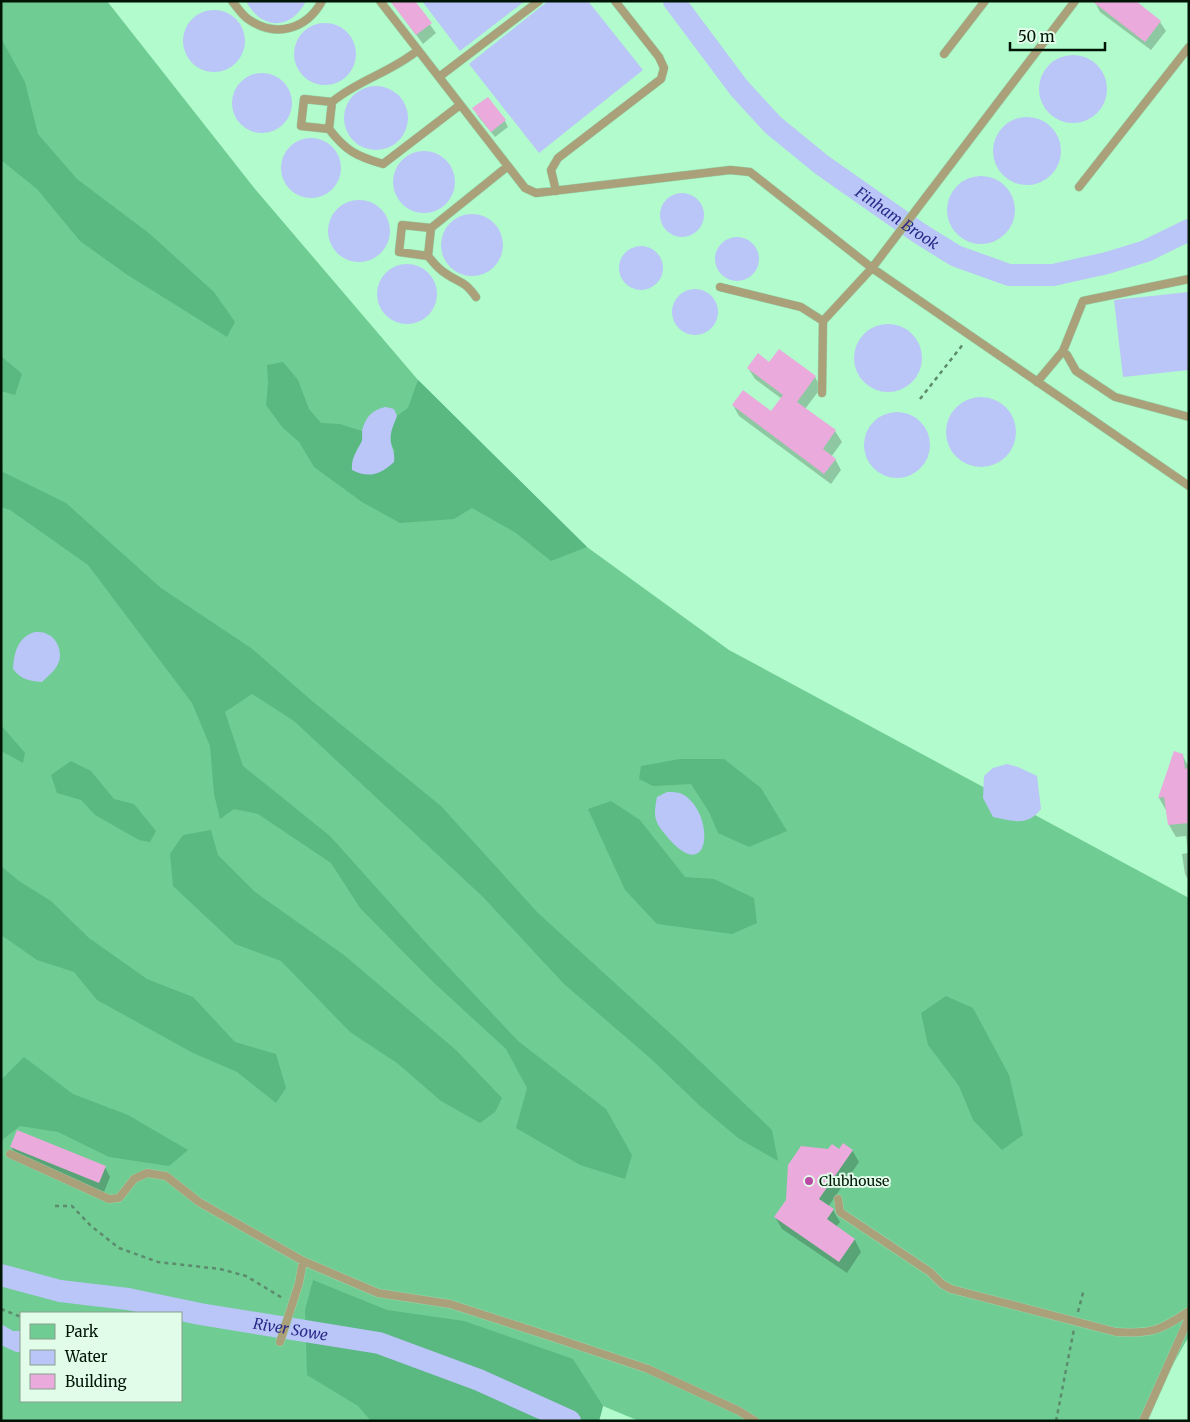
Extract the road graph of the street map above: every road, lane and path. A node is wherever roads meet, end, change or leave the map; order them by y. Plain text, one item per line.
1 (232, 1) edge
2 (322, 1) edge
3 (380, 1) edge
4 (539, 1) edge
5 (615, 1) edge
6 (985, 1) edge
7 (1075, 1) edge
8 (1189, 47) edge
9 (418, 50) junction
10 (944, 54) dead end
11 (439, 77) junction
12 (332, 102) junction
13 (460, 105) junction
14 (329, 129) junction
15 (508, 166) junction
16 (1079, 187) dead end
17 (556, 191) junction
18 (431, 228) junction
19 (428, 256) junction
20 (872, 268) junction
21 (1189, 279) edge
22 (720, 287) dead end
23 (476, 297) dead end
24 (823, 321) junction
25 (970, 336) junction
26 (1063, 351) junction
27 (1037, 382) junction
28 (822, 393) dead end
29 (920, 399) dead end
30 (1189, 416) edge
31 (1189, 486) edge
32 (10, 1154) dead end
33 (838, 1199) dead end
34 (54, 1206) dead end
35 (303, 1261) junction
36 (1084, 1289) dead end
37 (1, 1309) edge
38 (1189, 1311) edge
39 (290, 1312) junction
40 (20, 1317) edge
41 (1189, 1318) edge
42 (1076, 1322) junction
43 (280, 1342) dead end
44 (755, 1421) edge
45 (1056, 1421) edge
46 (1142, 1421) edge

1 - 2 lane
3 - 9 lane
4 - 11 lane
5 - 17 lane
6 - 10 lane
7 - 20 lane
8 - 16 lane
9 - 11 lane
9 - 12 lane
11 - 13 lane
12 - 14 lane
12 - 14 lane
13 - 14 lane
13 - 15 lane
15 - 17 lane
15 - 18 lane
17 - 20 lane
18 - 19 lane
18 - 19 lane
19 - 23 lane
20 - 24 lane
20 - 25 lane
21 - 26 lane
22 - 24 lane
24 - 28 lane
25 - 27 lane
25 - 29 path
26 - 27 lane
26 - 30 lane
27 - 31 lane
32 - 35 lane
33 - 42 lane
34 - 39 path
35 - 39 lane
35 - 44 lane
36 - 42 path
37 - 40 path
38 - 42 lane
39 - 43 lane
41 - 46 lane
42 - 45 path

